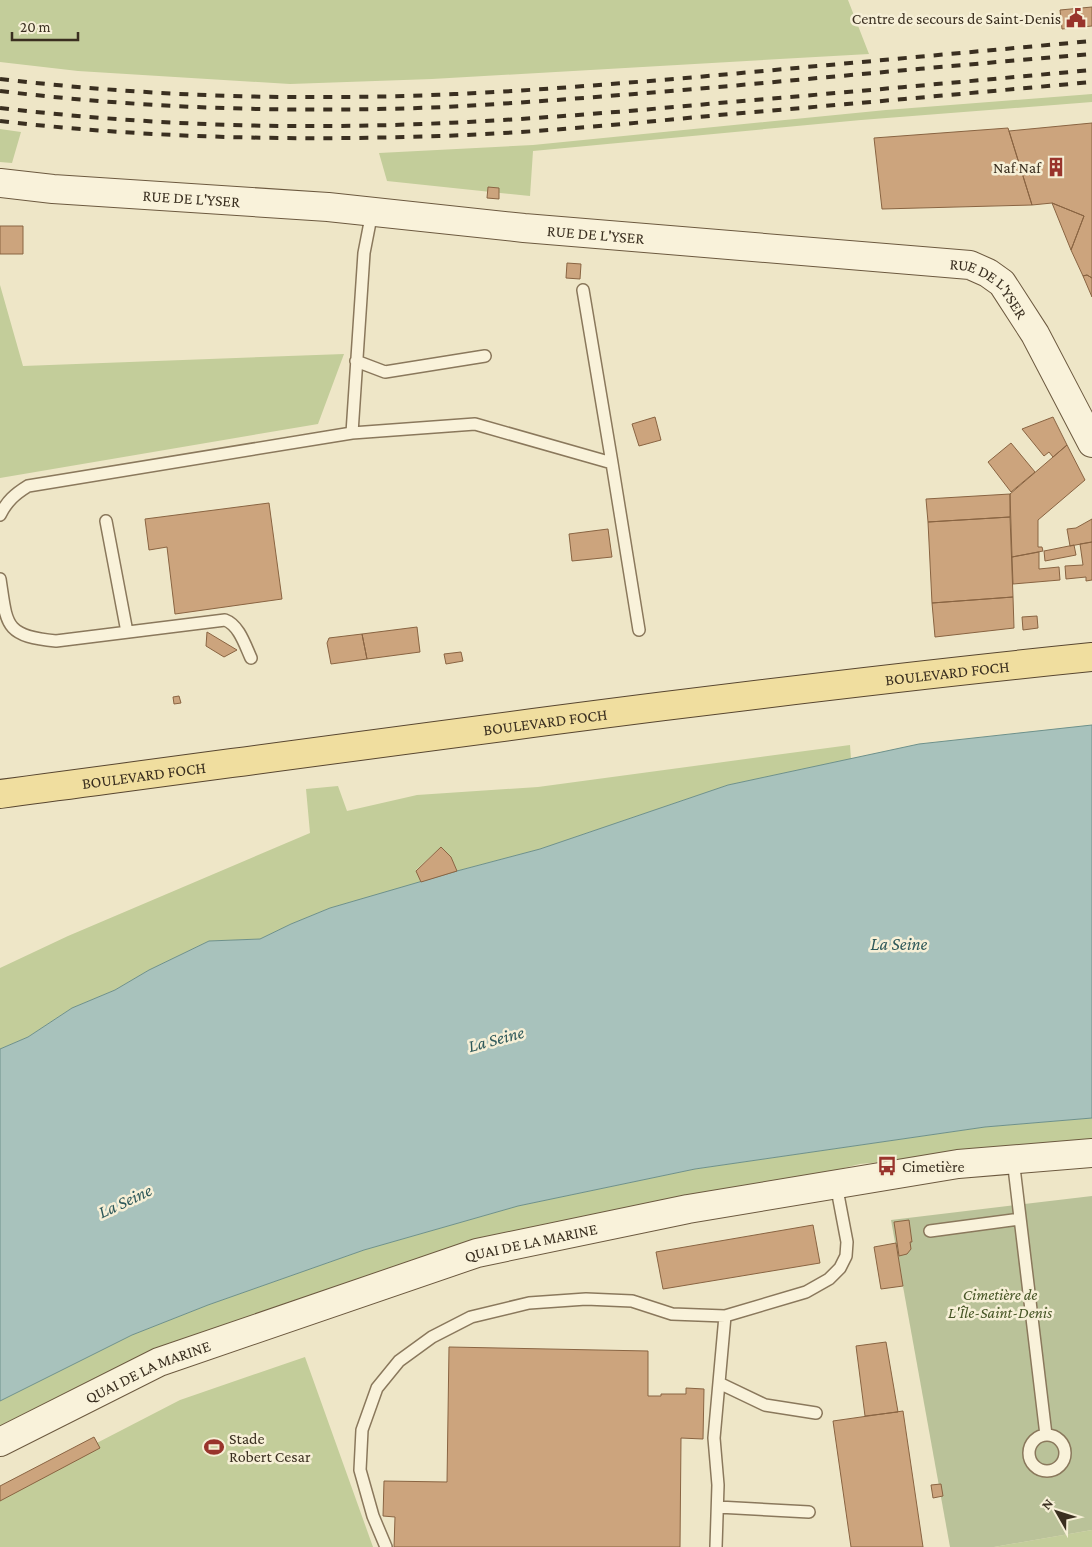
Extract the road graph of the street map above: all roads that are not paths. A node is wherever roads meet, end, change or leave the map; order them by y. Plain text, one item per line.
1 (0, 183) edge
2 (372, 212) junction
3 (583, 290) dead end
4 (485, 356) dead end
5 (356, 361) junction
6 (352, 433) junction
7 (1092, 443) edge
8 (612, 463) junction
9 (0, 515) edge
10 (106, 521) dead end
11 (0, 579) edge
12 (639, 630) dead end
13 (127, 632) junction
14 (1092, 657) edge
15 (251, 658) dead end
16 (0, 794) edge
17 (1092, 1153) edge
18 (1013, 1160) junction
19 (836, 1184) junction
20 (1020, 1219) junction
21 (930, 1231) dead end
22 (725, 1316) junction
23 (719, 1383) junction
24 (816, 1413) dead end
25 (1046, 1434) dead end
26 (0, 1442) edge
27 (718, 1507) junction
28 (809, 1512) dead end
29 (386, 1547) edge
30 (716, 1547) edge

1 - 2 street, RUE DE L'YSER
2 - 5 lane
2 - 7 street, RUE DE L'YSER
3 - 8 lane
4 - 5 lane
5 - 6 lane
6 - 8 lane
6 - 9 lane
8 - 12 lane
10 - 13 lane
11 - 13 lane
13 - 15 lane
14 - 16 main road, BOULEVARD FOCH
17 - 18 street, QUAI DE LA MARINE
18 - 19 street, QUAI DE LA MARINE
18 - 20 lane
19 - 22 lane
19 - 26 street, QUAI DE LA MARINE
20 - 21 lane
20 - 25 lane
22 - 23 lane
22 - 29 lane
23 - 24 lane
23 - 27 lane
27 - 28 lane
27 - 30 lane

